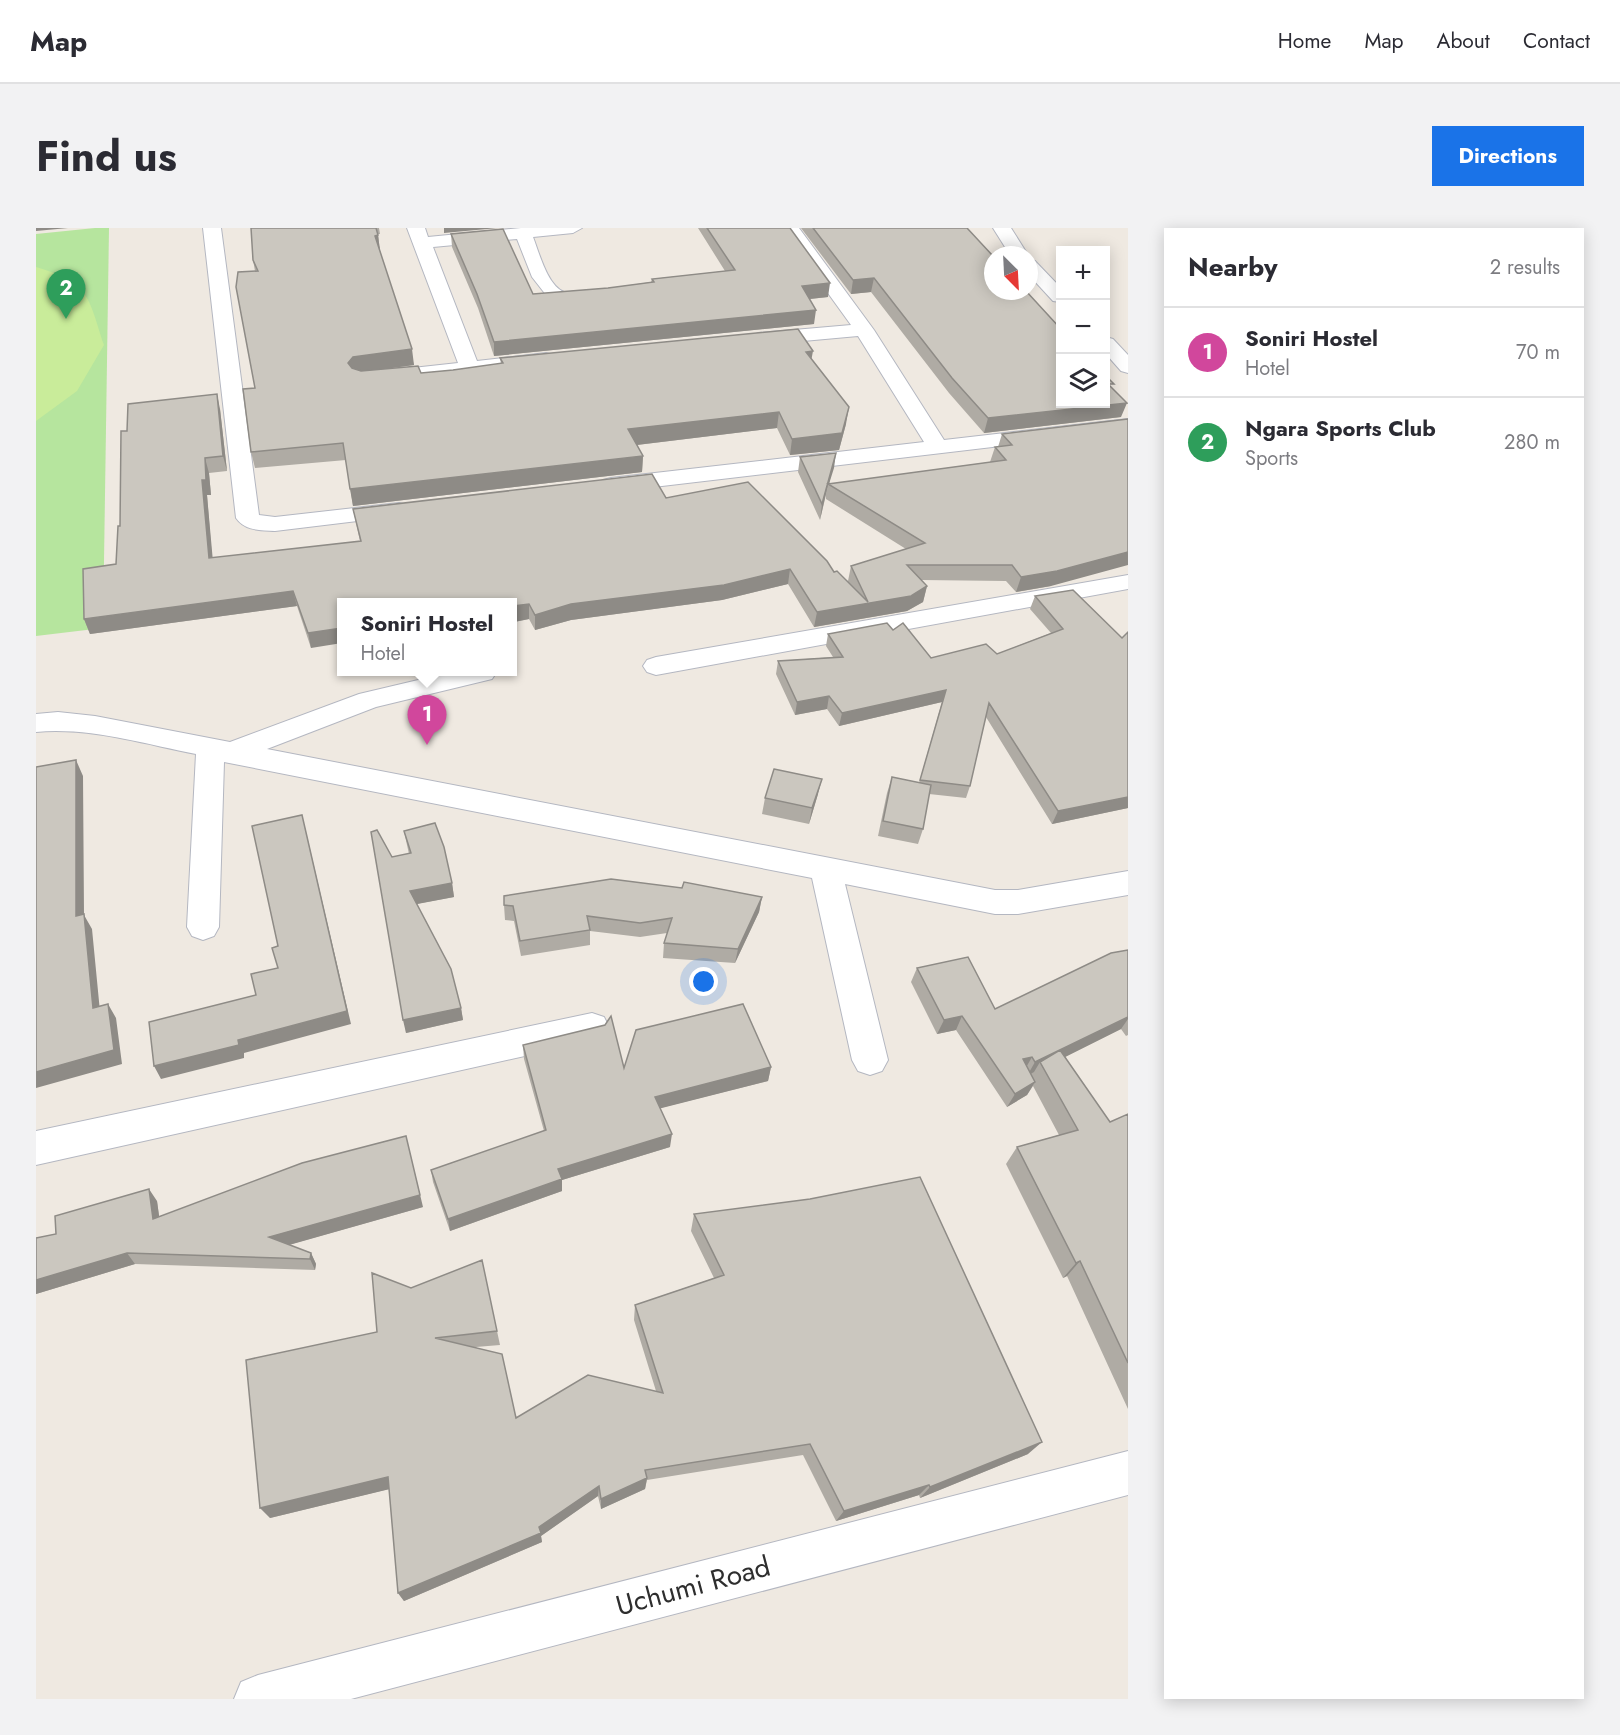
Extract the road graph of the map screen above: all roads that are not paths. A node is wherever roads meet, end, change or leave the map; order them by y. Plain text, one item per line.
1 (212, 228) edge
2 (573, 228) edge
3 (790, 228) edge
4 (1002, 228) edge
5 (523, 233) junction
6 (419, 236) edge
7 (1013, 246) edge
8 (1038, 274) edge
9 (1056, 293) edge
10 (610, 294) edge
11 (864, 330) junction
12 (736, 342) edge
13 (1110, 347) edge
14 (562, 358) edge
15 (469, 367) junction
16 (1128, 367) edge
17 (363, 380) edge
18 (1128, 425) edge
19 (938, 447) junction
20 (594, 487) edge
21 (417, 508) edge
22 (1128, 582) edge
23 (656, 666) dead end
24 (470, 676) edge
25 (36, 723) edge
26 (219, 751) junction
27 (826, 870) junction
28 (1128, 883) edge
29 (202, 927) dead end
30 (592, 1027) edge
31 (870, 1060) dead end
32 (36, 1148) edge
33 (1128, 1473) edge
34 (258, 1699) edge

1 - 21 street
2 - 5 street
3 - 11 street
4 - 7 street
5 - 6 street
5 - 10 street
6 - 15 street
8 - 9 street
11 - 12 street
11 - 19 street
13 - 16 street
14 - 15 street
15 - 17 street
18 - 19 street
19 - 20 street
22 - 23 street
24 - 26 street
25 - 26 street
26 - 27 street
26 - 29 street
27 - 28 street
27 - 31 street
30 - 32 street
33 - 34 street, Uchumi Road

